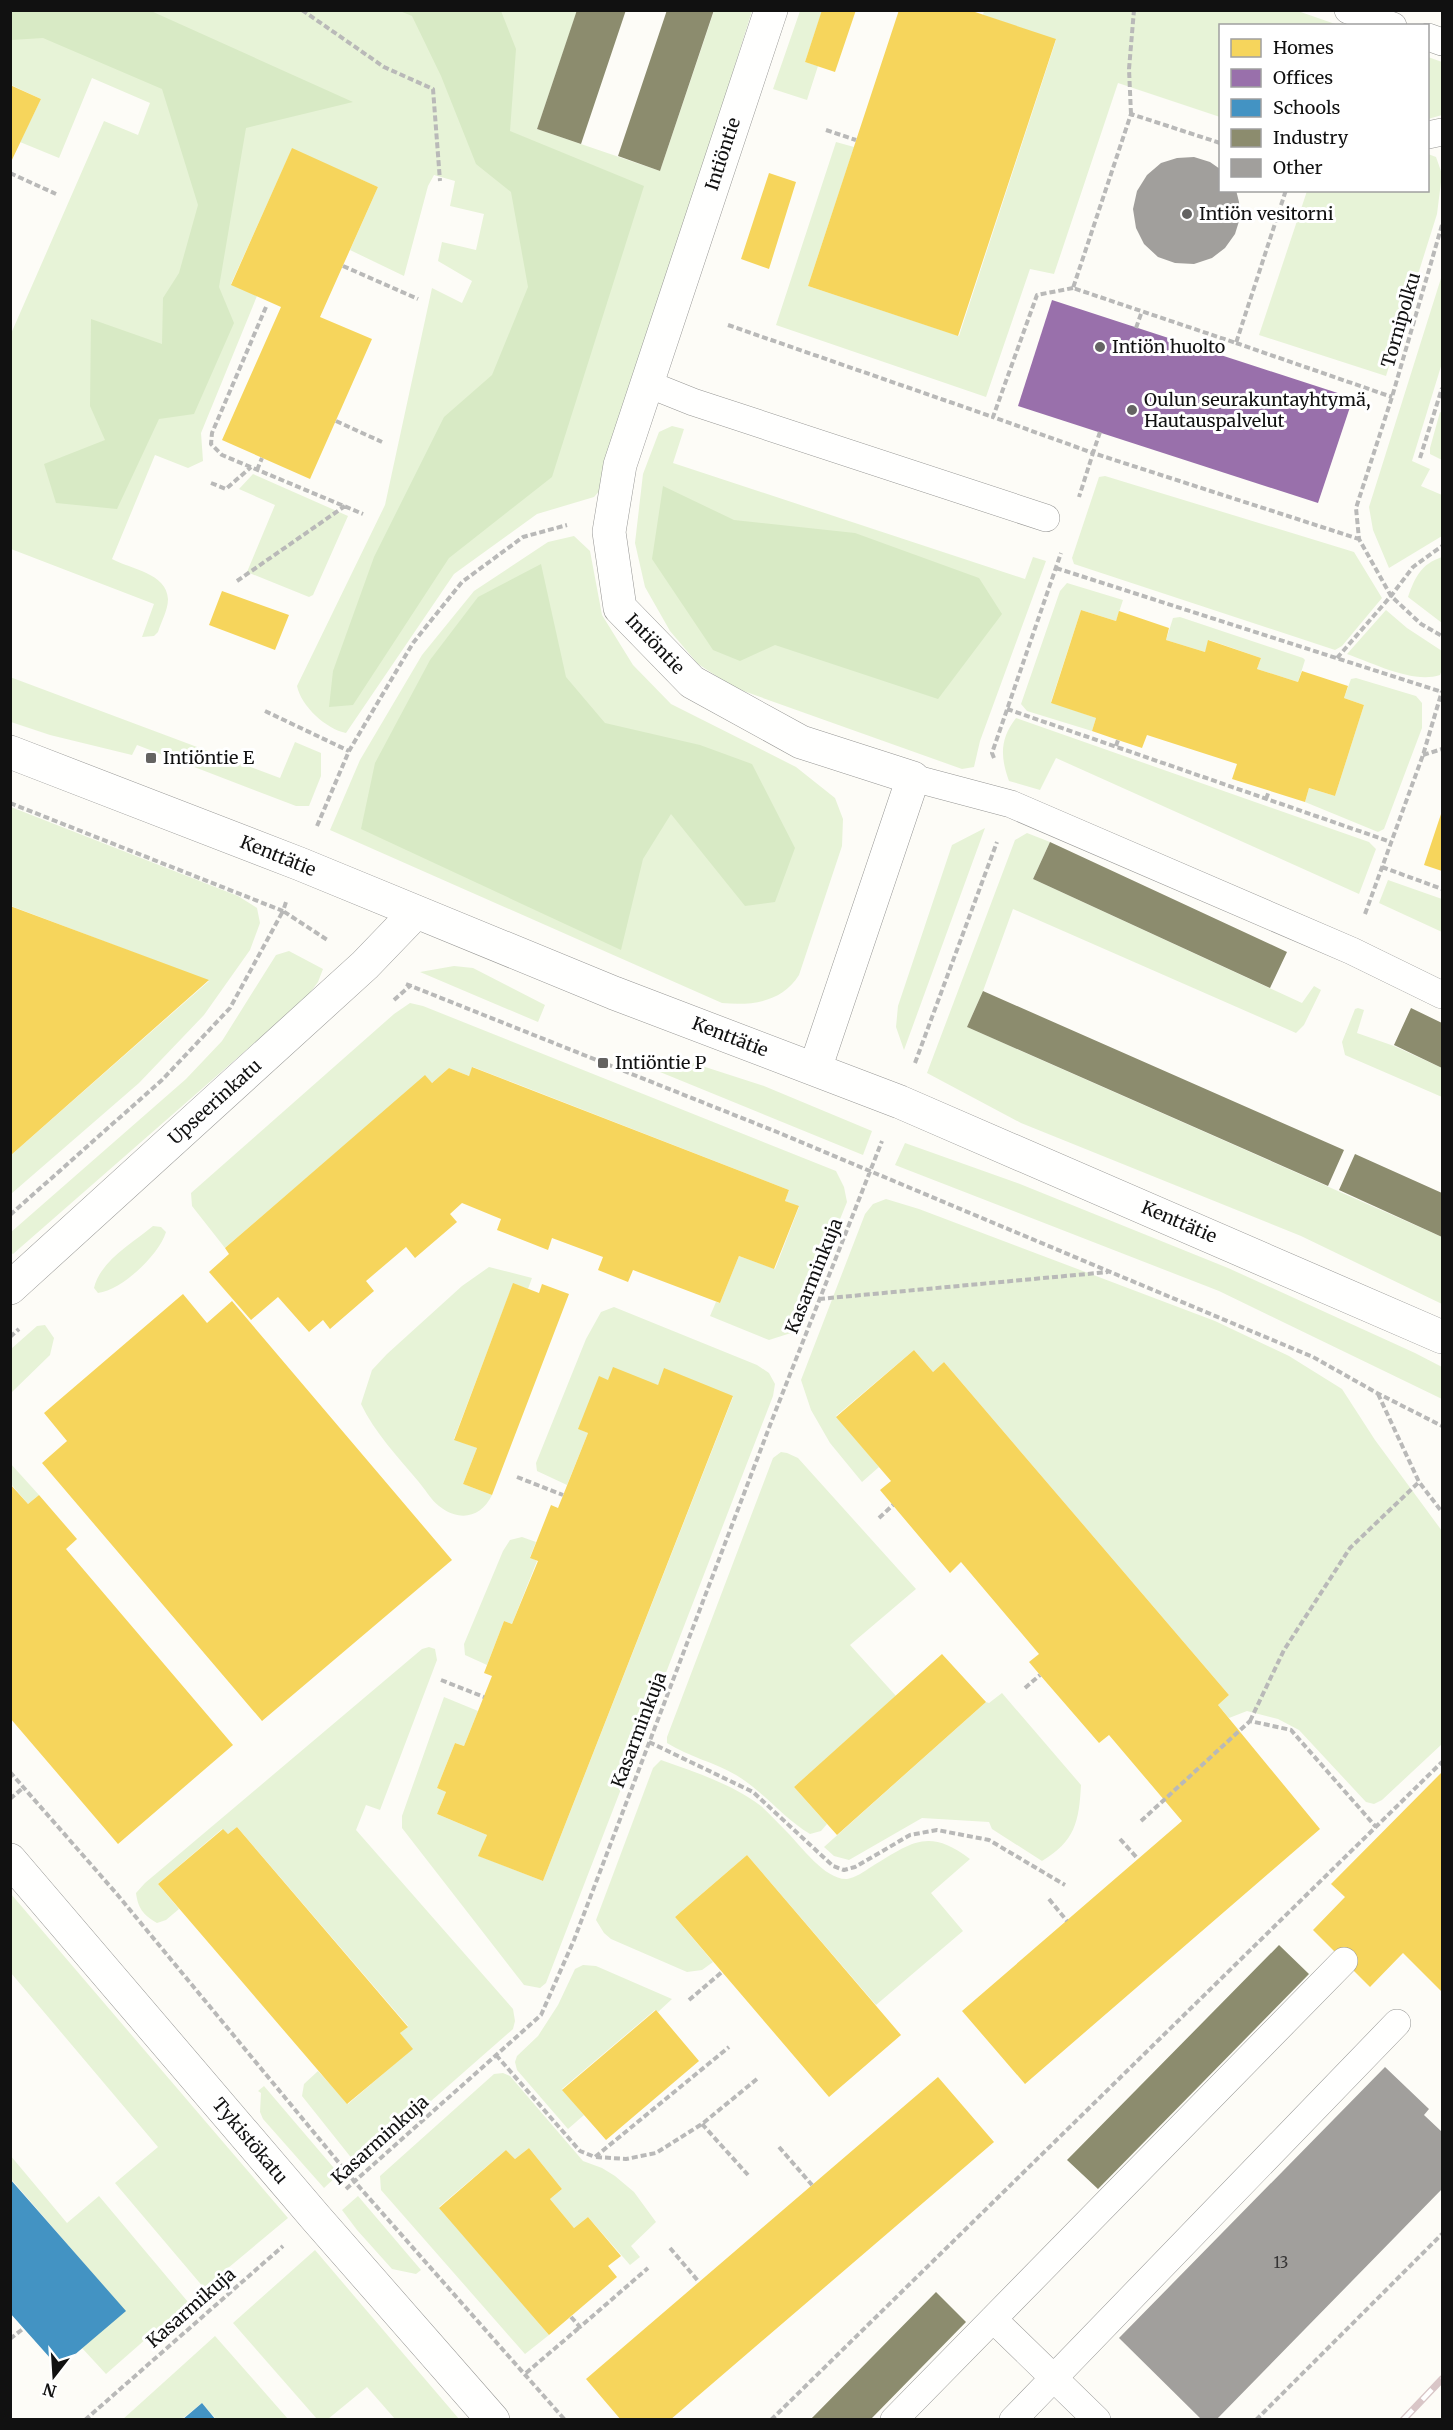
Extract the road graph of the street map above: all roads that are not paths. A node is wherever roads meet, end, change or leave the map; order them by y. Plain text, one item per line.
1 (771, 10) edge
2 (1348, 10) edge
3 (1387, 24) edge
4 (648, 384) junction
5 (1046, 518) dead end
6 (10, 752) edge
7 (913, 778) junction
8 (416, 912) junction
9 (1443, 995) edge
10 (815, 1069) junction
11 (10, 1288) edge
12 (1443, 1336) edge
13 (10, 1860) edge
14 (1344, 1961) dead end
15 (1397, 2023) dead end
16 (993, 2319) junction
17 (1055, 2378) junction
18 (493, 2420) edge
19 (894, 2420) edge
20 (1013, 2420) edge
21 (1097, 2420) edge

1 - 4 street, Intiöntie
2 - 3 lane
4 - 5 lane
4 - 7 street, Intiöntie
6 - 8 street, Kenttätie
7 - 9 lane
7 - 10 street
8 - 10 street, Kenttätie
8 - 11 street, Upseerinkatu
10 - 12 street, Kenttätie
13 - 18 street, Tykistökatu
14 - 16 lane
15 - 17 lane
16 - 17 lane
16 - 19 lane
17 - 20 lane
17 - 21 lane

